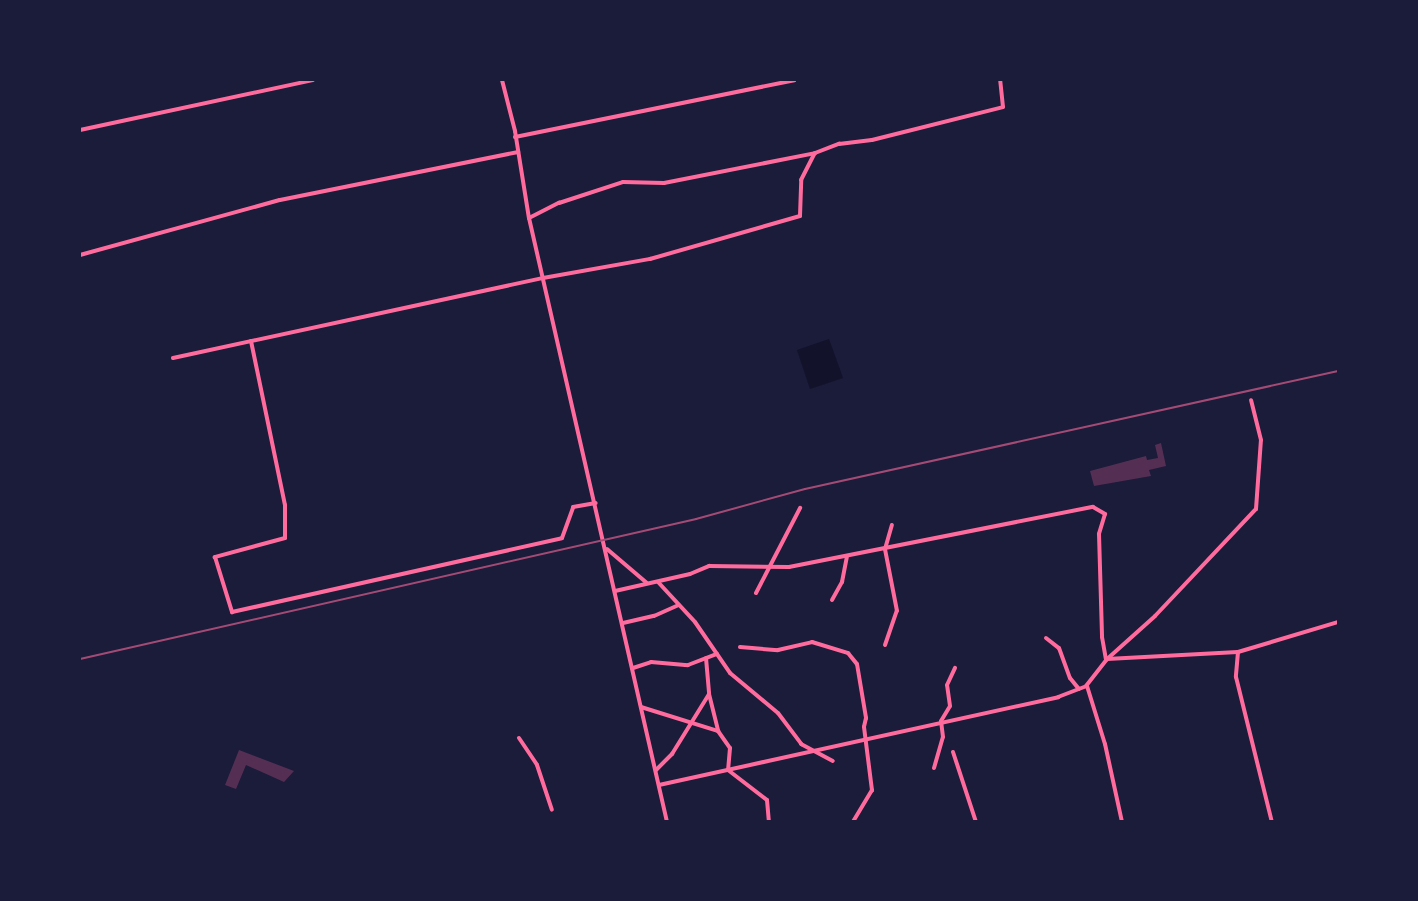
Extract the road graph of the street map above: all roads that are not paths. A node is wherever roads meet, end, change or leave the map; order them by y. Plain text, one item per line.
1 (314, 80) edge
2 (502, 80) edge
3 (794, 80) edge
4 (1000, 80) edge
5 (80, 130) edge
6 (515, 137) junction
7 (518, 152) junction
8 (815, 153) junction
9 (529, 218) junction
10 (80, 255) edge
11 (543, 278) junction
12 (251, 341) junction
13 (173, 358) dead end
14 (1251, 400) dead end
15 (596, 503) junction
16 (800, 508) dead end
17 (892, 525) dead end
18 (606, 548) junction
19 (885, 549) junction
20 (847, 557) junction
21 (772, 567) junction
22 (658, 582) junction
23 (648, 584) junction
24 (615, 591) junction
25 (756, 593) dead end
26 (832, 600) dead end
27 (679, 605) junction
28 (1338, 622) edge
29 (622, 623) junction
30 (1046, 638) dead end
31 (885, 645) dead end
32 (740, 647) dead end
33 (1238, 652) junction
34 (717, 654) junction
35 (706, 658) junction
36 (1106, 660) junction
37 (633, 668) junction
38 (955, 668) dead end
39 (1086, 686) junction
40 (1079, 689) junction
41 (709, 694) junction
42 (641, 707) junction
43 (692, 720) junction
44 (941, 721) junction
45 (718, 731) junction
46 (519, 738) dead end
47 (865, 739) junction
48 (810, 752) junction
49 (953, 752) dead end
50 (833, 761) dead end
51 (934, 768) dead end
52 (728, 770) junction
53 (655, 771) junction
54 (658, 785) junction
55 (552, 810) dead end
56 (667, 822) edge
57 (769, 822) edge
58 (853, 822) edge
59 (976, 822) edge
60 (1122, 822) edge
61 (1272, 822) edge

1 - 5 street
2 - 6 street
3 - 6 street
4 - 8 street
6 - 7 street
7 - 9 street
7 - 10 street
8 - 9 street
8 - 11 street
9 - 11 street
11 - 12 street
11 - 15 street
12 - 13 street
12 - 15 street
14 - 36 street
15 - 18 street
16 - 21 street
17 - 19 street
18 - 23 street
18 - 24 street
19 - 20 street
19 - 31 street
19 - 36 street
20 - 21 street
20 - 26 street
21 - 22 street
21 - 25 street
22 - 23 street
22 - 27 street
23 - 24 street
24 - 29 street
27 - 29 street
27 - 34 street
28 - 33 street
29 - 37 street
30 - 40 street
32 - 47 street
33 - 36 street
33 - 61 street
34 - 35 street
34 - 48 street
35 - 37 street
35 - 41 street
36 - 39 street
37 - 42 street
38 - 44 street
39 - 40 street
39 - 60 street
40 - 44 street
41 - 43 street
41 - 45 street
42 - 43 street
42 - 53 street
43 - 45 street
43 - 53 street
44 - 47 street
44 - 51 street
45 - 52 street
46 - 55 street
47 - 48 street
47 - 58 street
48 - 50 street
48 - 52 street
49 - 59 street
52 - 54 street
52 - 57 street
53 - 54 street
54 - 56 street

